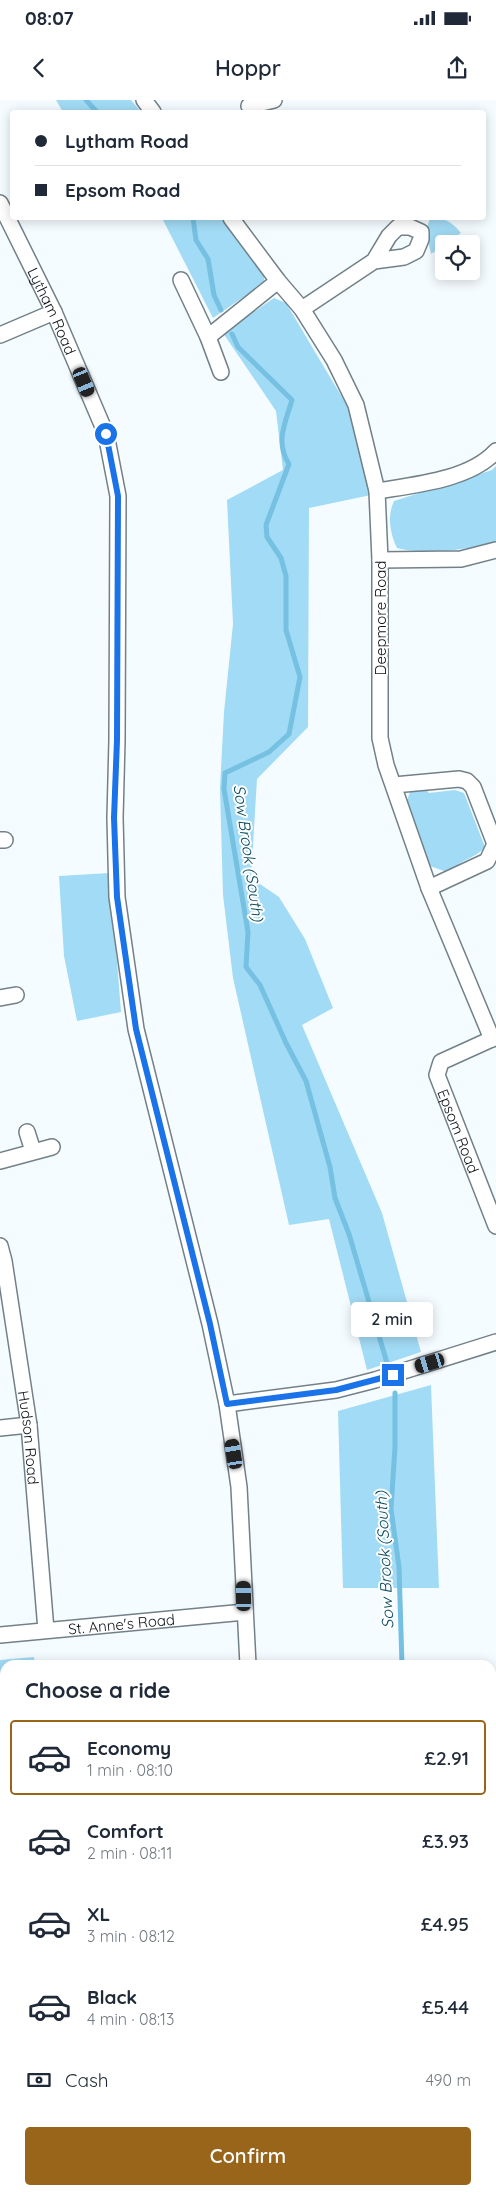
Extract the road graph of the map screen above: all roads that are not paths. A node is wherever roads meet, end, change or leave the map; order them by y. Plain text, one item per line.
1 (274, 100) edge
2 (248, 106) edge
3 (0, 204) edge
4 (232, 220) edge
5 (374, 262) dead end
6 (181, 280) dead end
7 (278, 281) junction
8 (302, 309) junction
9 (54, 312) junction
10 (0, 335) edge
11 (208, 337) junction
12 (221, 372) dead end
13 (496, 451) edge
14 (377, 491) junction
15 (496, 550) edge
16 (380, 560) junction
17 (394, 785) junction
18 (429, 888) junction
19 (16, 994) dead end
20 (0, 998) edge
21 (494, 1038) edge
22 (27, 1132) dead end
23 (52, 1147) dead end
24 (33, 1151) junction
25 (0, 1161) edge
26 (496, 1226) edge
27 (1, 1256) edge
28 (496, 1342) edge
29 (227, 1404) junction
30 (29, 1425) junction
31 (0, 1428) edge
32 (245, 1612) junction
33 (46, 1630) junction
34 (0, 1635) edge
35 (248, 1660) edge

1 - 2 street
3 - 9 street, Lytham Road
4 - 7 street, Deepmore Road
5 - 8 street
6 - 11 street
7 - 8 street, Deepmore Road
7 - 11 street
8 - 14 street, Deepmore Road
9 - 10 street
9 - 29 street, Lytham Road
11 - 12 street
13 - 14 street
14 - 16 street, Deepmore Road
15 - 16 street
16 - 17 street, Deepmore Road
17 - 18 street, Deepmore Road
17 - 18 street
18 - 21 street, Deepmore Road
19 - 20 street
21 - 26 street, Epsom Road
22 - 24 street
23 - 24 street
24 - 25 street
27 - 30 street, Hudson Road
28 - 29 street
29 - 32 street, Lytham Road
30 - 31 street
30 - 33 street, Hudson Road
32 - 33 street, St. Anne's Road
32 - 35 street, Lytham Road
33 - 34 street, St. Anne's Road

